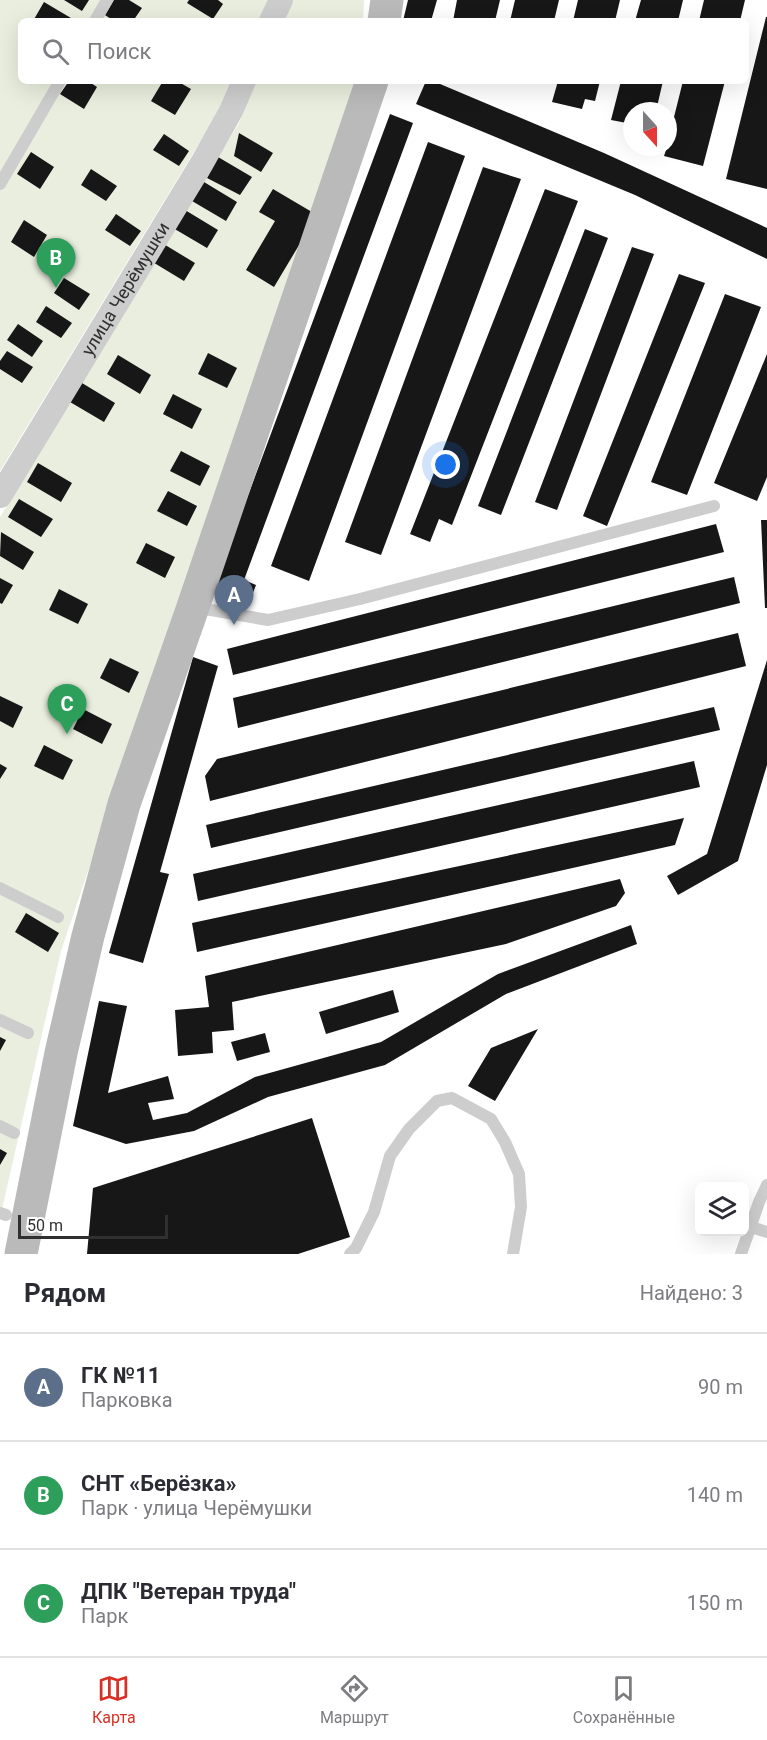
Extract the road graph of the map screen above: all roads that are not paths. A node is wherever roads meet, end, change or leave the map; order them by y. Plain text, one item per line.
1 (107, 0) edge
2 (280, 0) edge
3 (387, 0) edge
4 (97, 18) edge
5 (272, 18) edge
6 (384, 18) edge
7 (58, 84) edge
8 (243, 84) edge
9 (371, 84) edge
10 (0, 184) edge
11 (0, 495) edge
12 (714, 506) dead end
13 (193, 607) junction
14 (0, 888) edge
15 (58, 917) dead end
16 (0, 1020) edge
17 (28, 1033) dead end
18 (0, 1126) edge
19 (14, 1133) dead end
20 (767, 1185) edge
21 (751, 1227) junction
22 (767, 1232) edge
23 (21, 1254) edge
24 (350, 1254) edge
25 (513, 1254) edge
26 (741, 1254) edge

1 - 4 lane
2 - 5 street
3 - 6 street
7 - 10 lane
8 - 11 street, улица Черёмушки
9 - 13 street
12 - 13 lane
13 - 23 street
14 - 15 lane
16 - 17 lane
18 - 19 lane
20 - 21 lane
21 - 22 lane
21 - 26 lane
24 - 25 lane

